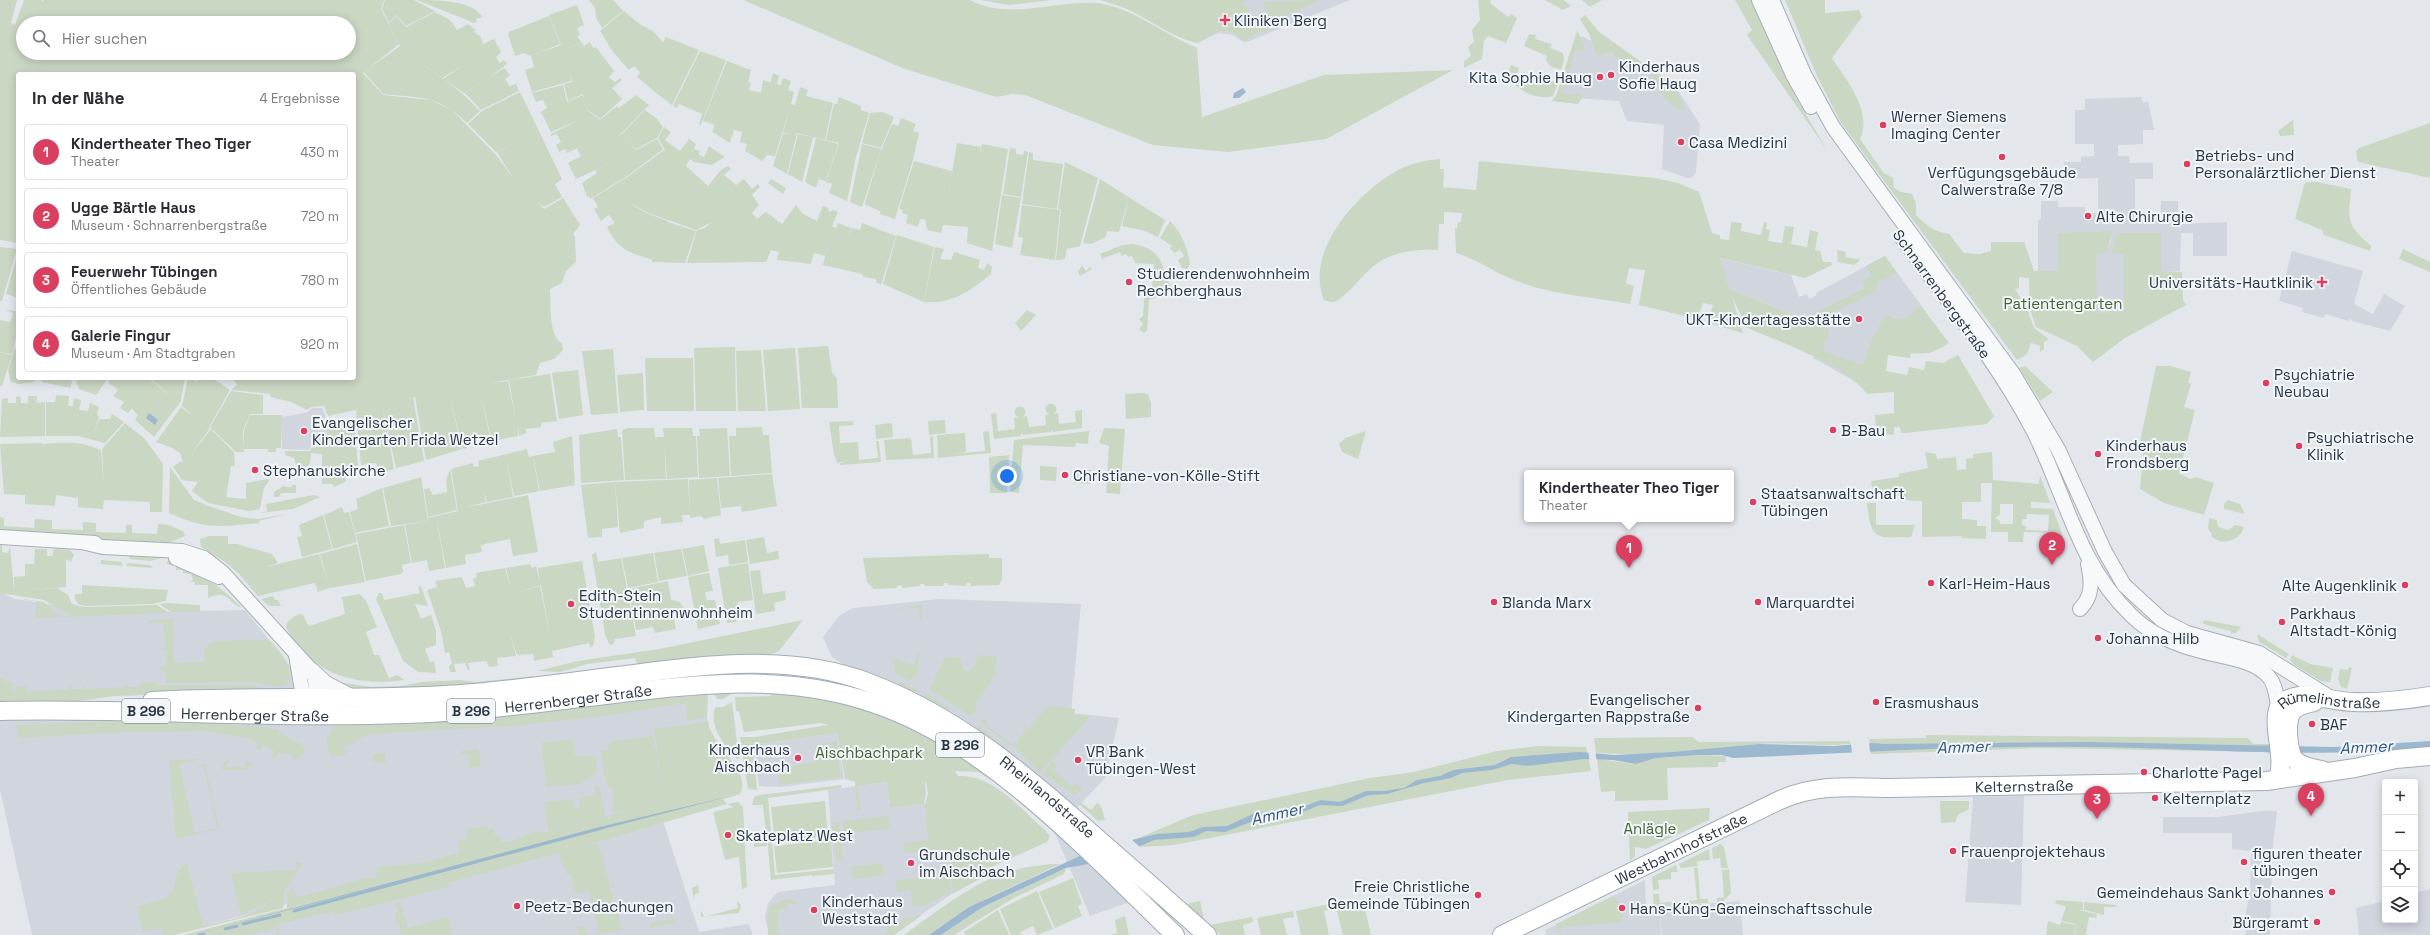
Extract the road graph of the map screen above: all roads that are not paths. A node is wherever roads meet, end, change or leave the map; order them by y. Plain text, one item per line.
1 (1759, 0) edge
2 (1772, 0) edge
3 (0, 537) edge
4 (2087, 558) junction
5 (2112, 595) junction
6 (2080, 609) dead end
7 (2162, 620) junction
8 (296, 655) junction
9 (800, 667) joint
10 (311, 670) junction
11 (814, 688) joint
12 (2430, 696) edge
13 (353, 697) junction
14 (2334, 700) junction
15 (311, 706) junction
16 (2279, 708) junction
17 (0, 711) edge
18 (2288, 723) junction
19 (2430, 756) edge
20 (2328, 772) junction
21 (2278, 779) junction
22 (1867, 788) joint
23 (1175, 935) edge
24 (1207, 935) edge
25 (1502, 935) edge

1 - 4 street, Schnarrenbergstraße
2 - 7 street, Schnarrenbergstraße
3 - 8 street
4 - 5 street, Schnarrenbergstraße
4 - 6 street
5 - 7 street
5 - 16 street
7 - 14 street
8 - 10 street
8 - 15 street
9 - 13 main road, Herrenberger Straße / B 296
9 - 24 main road, Rheinlandstraße / B 296
10 - 13 street
10 - 15 street
11 - 15 main road, Herrenberger Straße / B 296
11 - 23 main road, Rheinlandstraße / B 296
12 - 14 main road, Rümelinstraße
13 - 15 main road, Herrenberger Straße / B 296
14 - 16 main road, Rümelinstraße
14 - 18 main road
15 - 17 main road, Herrenberger Straße / B 296
16 - 18 street
16 - 21 main road, Rümelinstraße
18 - 20 main road
19 - 20 main road, Kelternstraße
20 - 21 main road, Kelternstraße
21 - 22 main road, Kelternstraße
22 - 25 main road, Westbahnhofstraße

